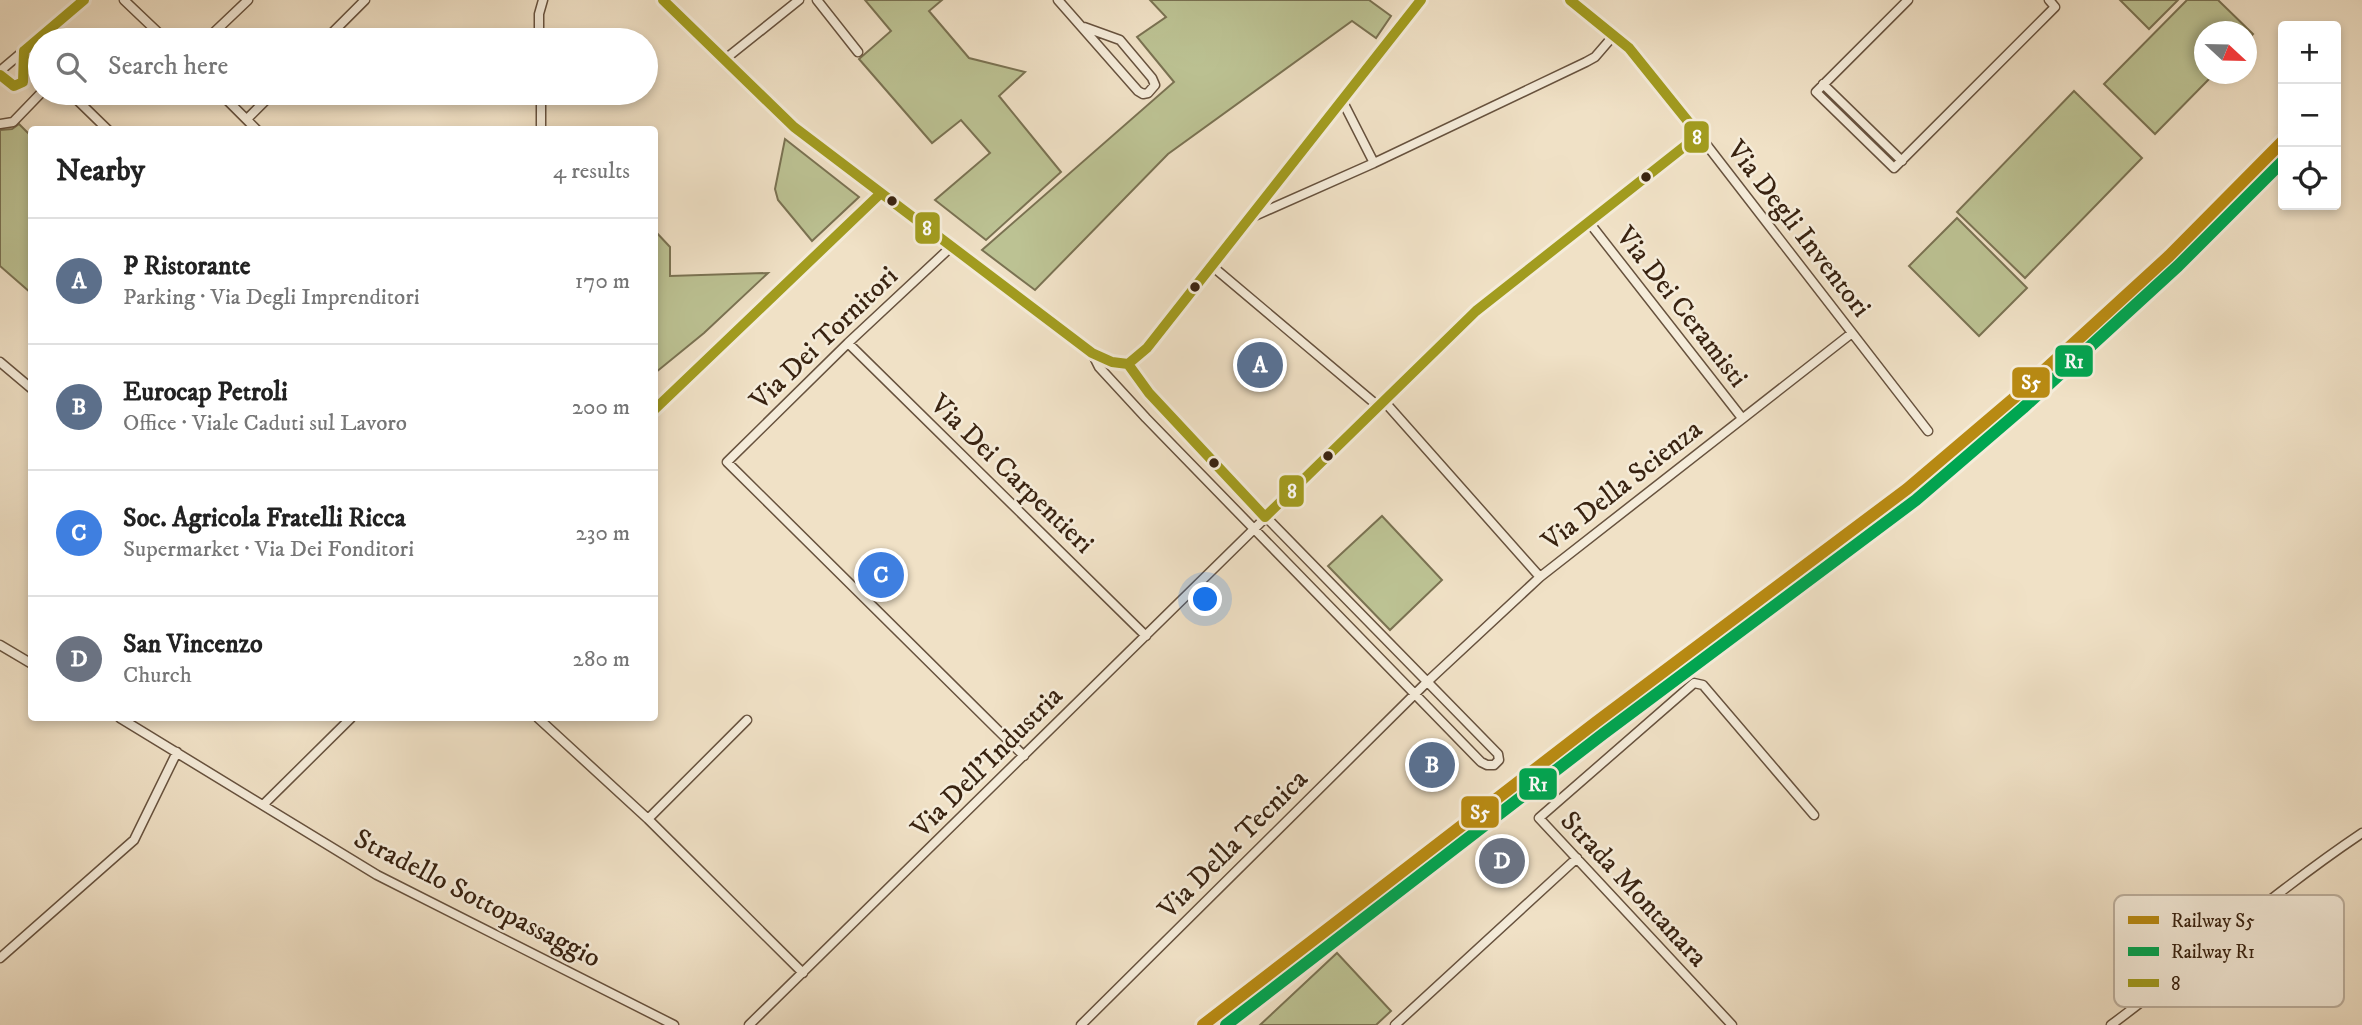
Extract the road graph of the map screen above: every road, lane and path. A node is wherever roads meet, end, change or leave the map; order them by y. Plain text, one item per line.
1 (84, 0) edge
2 (124, 0) edge
3 (248, 0) edge
4 (365, 0) edge
5 (543, 0) edge
6 (663, 0) edge
7 (799, 0) edge
8 (817, 0) edge
9 (1058, 0) edge
10 (1421, 0) edge
11 (1570, 0) edge
12 (1908, 0) edge
13 (2049, 0) edge
14 (1084, 27) junction
15 (51, 28) edge
16 (153, 28) edge
17 (219, 28) edge
18 (337, 28) edge
19 (538, 28) edge
20 (1614, 35) junction
21 (28, 48) edge
22 (24, 51) junction
23 (858, 51) dead end
24 (724, 60) junction
25 (0, 73) edge
26 (1823, 84) junction
27 (1342, 100) junction
28 (29, 105) edge
29 (82, 105) edge
30 (232, 105) edge
31 (261, 105) edge
32 (541, 105) edge
33 (247, 119) junction
34 (0, 124) edge
35 (104, 126) edge
36 (253, 126) edge
37 (541, 126) edge
38 (1699, 135) junction
39 (1902, 161) junction
40 (1374, 163) junction
41 (881, 193) junction
42 (1250, 218) junction
43 (1588, 221) junction
44 (952, 246) junction
45 (1212, 266) junction
46 (1852, 333) junction
47 (848, 343) junction
48 (1093, 353) junction
49 (0, 362) edge
50 (1128, 364) junction
51 (28, 386) edge
52 (1381, 403) junction
53 (658, 406) edge
54 (1742, 418) junction
55 (1928, 431) dead end
56 (1265, 517) junction
57 (1254, 528) junction
58 (1540, 577) junction
59 (1146, 636) junction
60 (0, 645) edge
61 (28, 662) edge
62 (1427, 682) junction
63 (1415, 694) junction
64 (747, 720) dead end
65 (125, 721) edge
66 (348, 721) edge
67 (541, 721) edge
68 (177, 752) junction
69 (1024, 756) junction
70 (264, 804) junction
71 (1814, 815) dead end
72 (648, 819) junction
73 (2362, 833) edge
74 (1577, 858) junction
75 (2276, 895) edge
76 (0, 958) edge
77 (803, 973) junction
78 (2135, 1007) edge
79 (674, 1025) edge
80 (749, 1025) edge
81 (1081, 1025) edge
82 (1395, 1025) edge
83 (1732, 1025) edge
84 (2111, 1025) edge

1 - 15 street
2 - 16 street
3 - 17 street
4 - 18 street
5 - 19 street
6 - 24 street
7 - 24 street
8 - 23 street
9 - 14 street
10 - 27 street
11 - 20 street, Via Degli Inventori
12 - 26 street
13 - 39 street
14 - 14 street
20 - 38 street, Via Degli Inventori
20 - 40 street
21 - 22 street
22 - 25 street
22 - 25 street
24 - 41 street
26 - 39 street
26 - 39 street
27 - 40 street
27 - 42 street
28 - 34 street
29 - 35 street
30 - 33 street
31 - 33 street
32 - 37 street
33 - 36 street
38 - 43 street, Via Dell'Industria
38 - 46 street, Via Degli Inventori
40 - 42 street
41 - 44 street
41 - 53 street
42 - 45 street
43 - 52 street, Via Dell'Industria
43 - 54 street, Via Dei Ceramisti
44 - 47 street, Via Dei Tornitori
44 - 48 street
45 - 50 street
45 - 52 street
46 - 54 street, Via Della Scienza
46 - 55 street, Via Degli Inventori
47 - 59 street, Via Dei Carpentieri
47 - 69 street, Via Dei Tornitori
48 - 50 street
48 - 57 street
49 - 51 street
50 - 56 street
52 - 56 street, Via Dell'Industria
52 - 58 street
54 - 58 street, Via Della Scienza
56 - 57 street, Via Dell'Industria
56 - 62 street
57 - 59 street, Via Dell'Industria
57 - 63 street
58 - 62 street, Via Della Scienza
59 - 69 street, Via Dell'Industria
60 - 61 street
62 - 63 street, Via Della Scienza
62 - 63 street
63 - 81 street, Via Della Tecnica
64 - 72 street
65 - 68 street, Stradello Sottopassaggio
66 - 70 street
67 - 72 street
68 - 70 street, Stradello Sottopassaggio
68 - 76 street
69 - 77 street, Via Dell'Industria
70 - 79 street, Stradello Sottopassaggio
71 - 74 street, Strada Montanara
72 - 77 street
73 - 75 street
74 - 82 street
74 - 83 street, Strada Montanara
77 - 80 street, Via Dell'Industria
78 - 84 street

